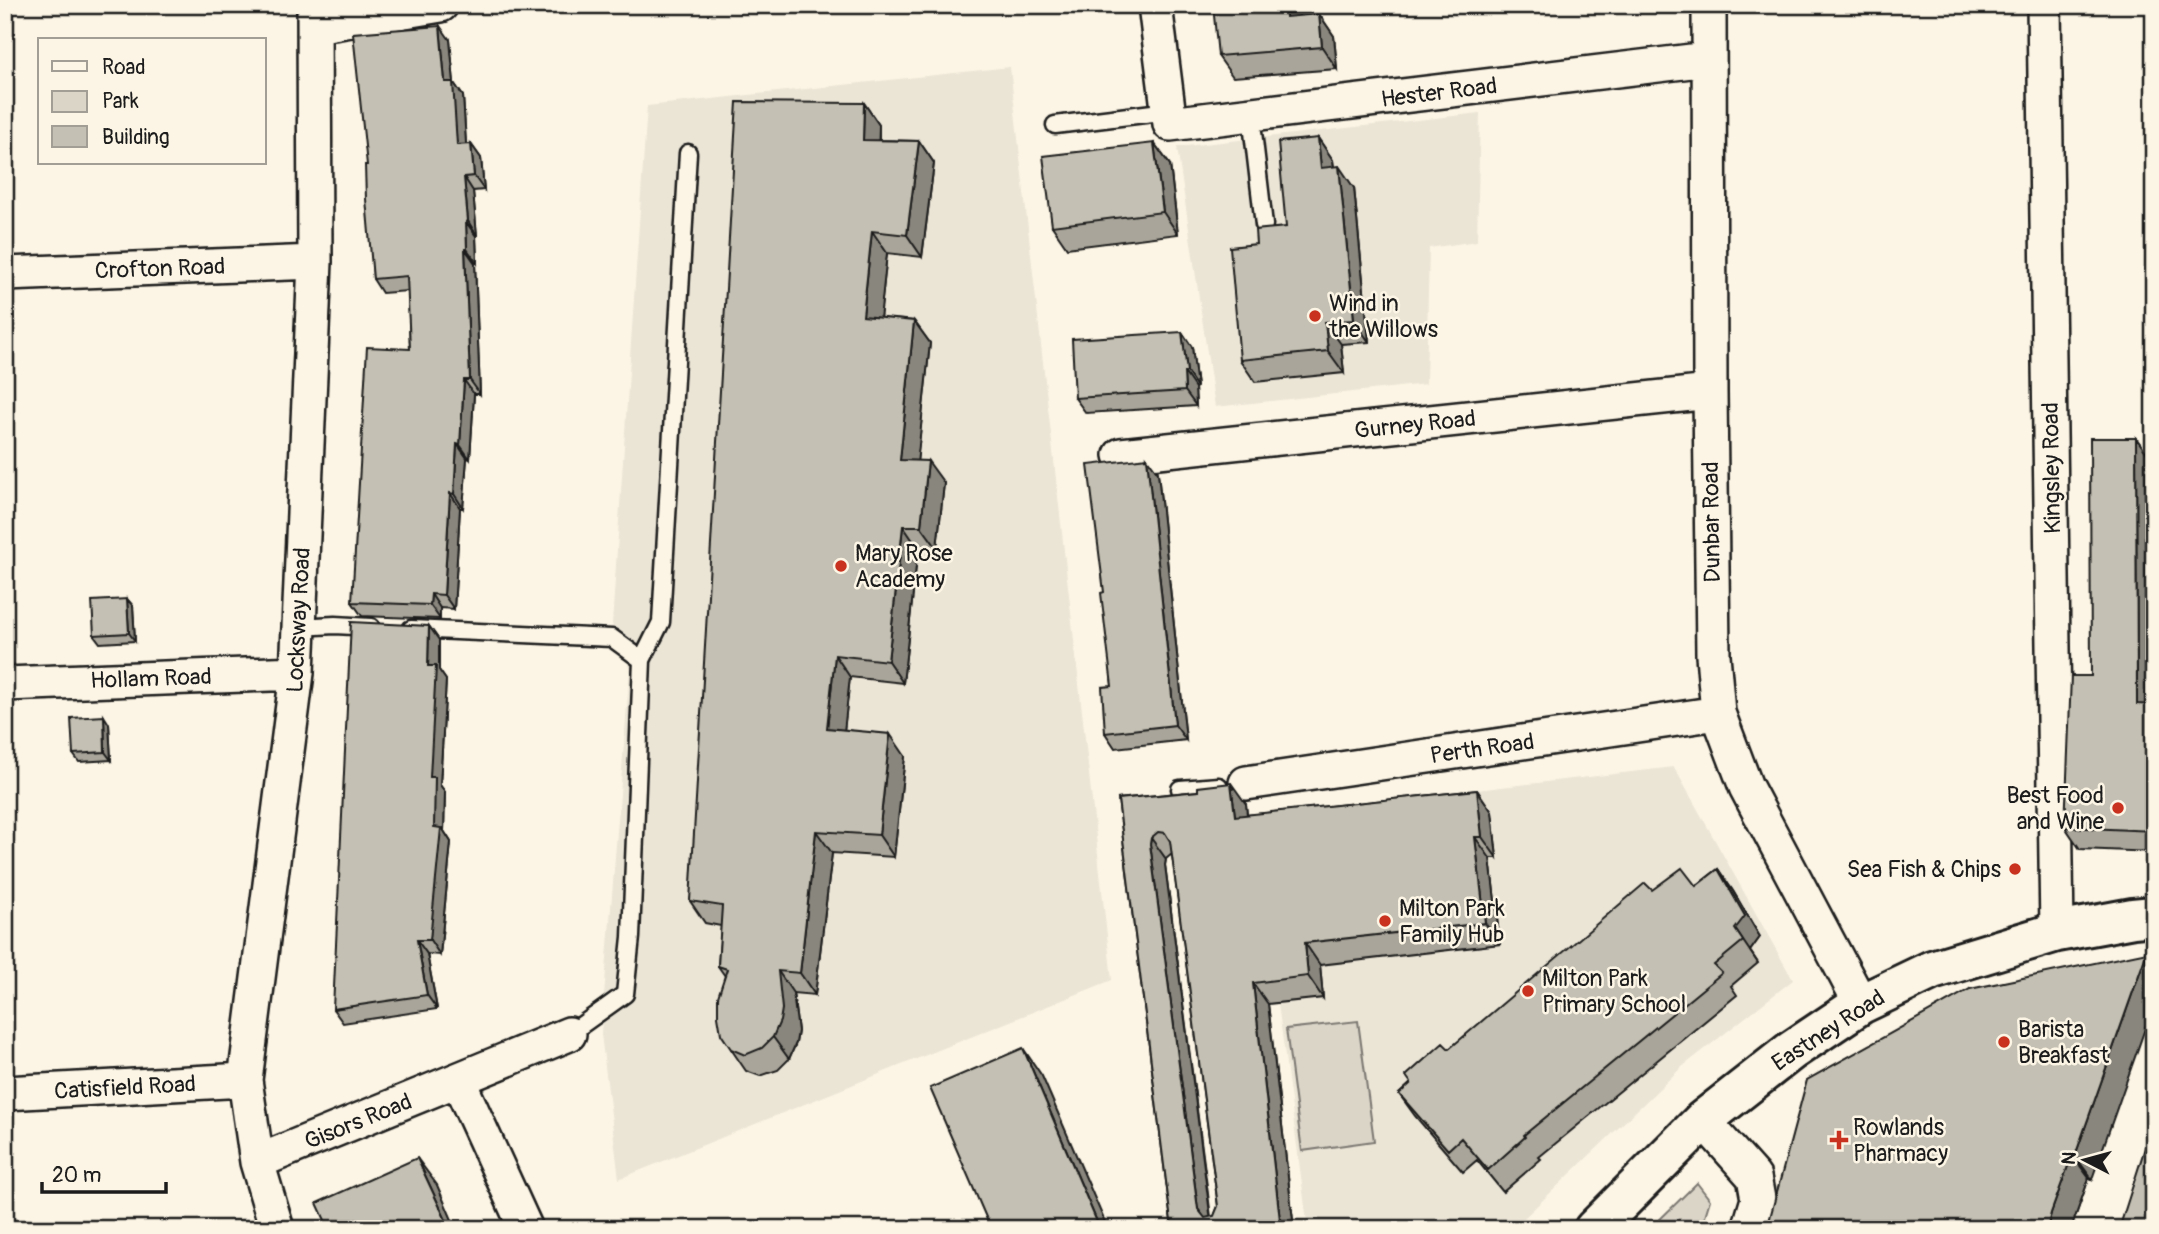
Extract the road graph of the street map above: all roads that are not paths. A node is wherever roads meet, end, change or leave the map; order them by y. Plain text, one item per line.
1 (441, 5) edge
2 (1155, 5) edge
3 (1709, 5) edge
4 (2044, 5) edge
5 (315, 16) edge
6 (1708, 59) junction
7 (1251, 115) junction
8 (1170, 118) junction
9 (1055, 125) dead end
10 (688, 153) dead end
11 (1264, 225) dead end
12 (316, 262) junction
13 (5, 274) edge
14 (1710, 392) junction
15 (1121, 455) dead end
16 (298, 627) junction
17 (642, 660) junction
18 (297, 673) junction
19 (5, 684) edge
20 (1718, 713) junction
21 (1247, 783) joint
22 (1180, 789) dead end
23 (2154, 916) edge
24 (2057, 932) junction
25 (1861, 1004) junction
26 (569, 1034) joint
27 (245, 1080) junction
28 (458, 1080) junction
29 (5, 1093) edge
30 (1703, 1120) junction
31 (257, 1162) junction
32 (277, 1229) edge
33 (526, 1229) edge
34 (1594, 1229) edge
35 (1749, 1229) edge

1 - 5 street
2 - 8 street
3 - 6 street, Dunbar Road
4 - 24 street, Kingsley Road
5 - 12 street, Locksway Road
6 - 7 street, Hester Road
6 - 14 street, Dunbar Road
7 - 8 street, Hester Road
7 - 11 lane
8 - 9 lane
10 - 17 lane
12 - 13 street, Crofton Road
12 - 16 street, Locksway Road
14 - 15 street, Gurney Road
14 - 20 street, Dunbar Road
16 - 17 lane
16 - 18 street, Locksway Road
17 - 26 lane
18 - 19 street, Hollam Road
18 - 27 street, Locksway Road
20 - 21 street, Perth Road
20 - 25 street, Dunbar Road
21 - 22 lane
23 - 24 main road, Eastney Road
24 - 25 main road, Eastney Road
25 - 30 main road, Eastney Road
26 - 28 street, Gisors Road
27 - 29 street, Catisfield Road
27 - 31 street, Locksway Road
28 - 31 street, Gisors Road
28 - 33 street
30 - 34 main road, Eastney Road
30 - 35 street
31 - 32 street, Locksway Road

